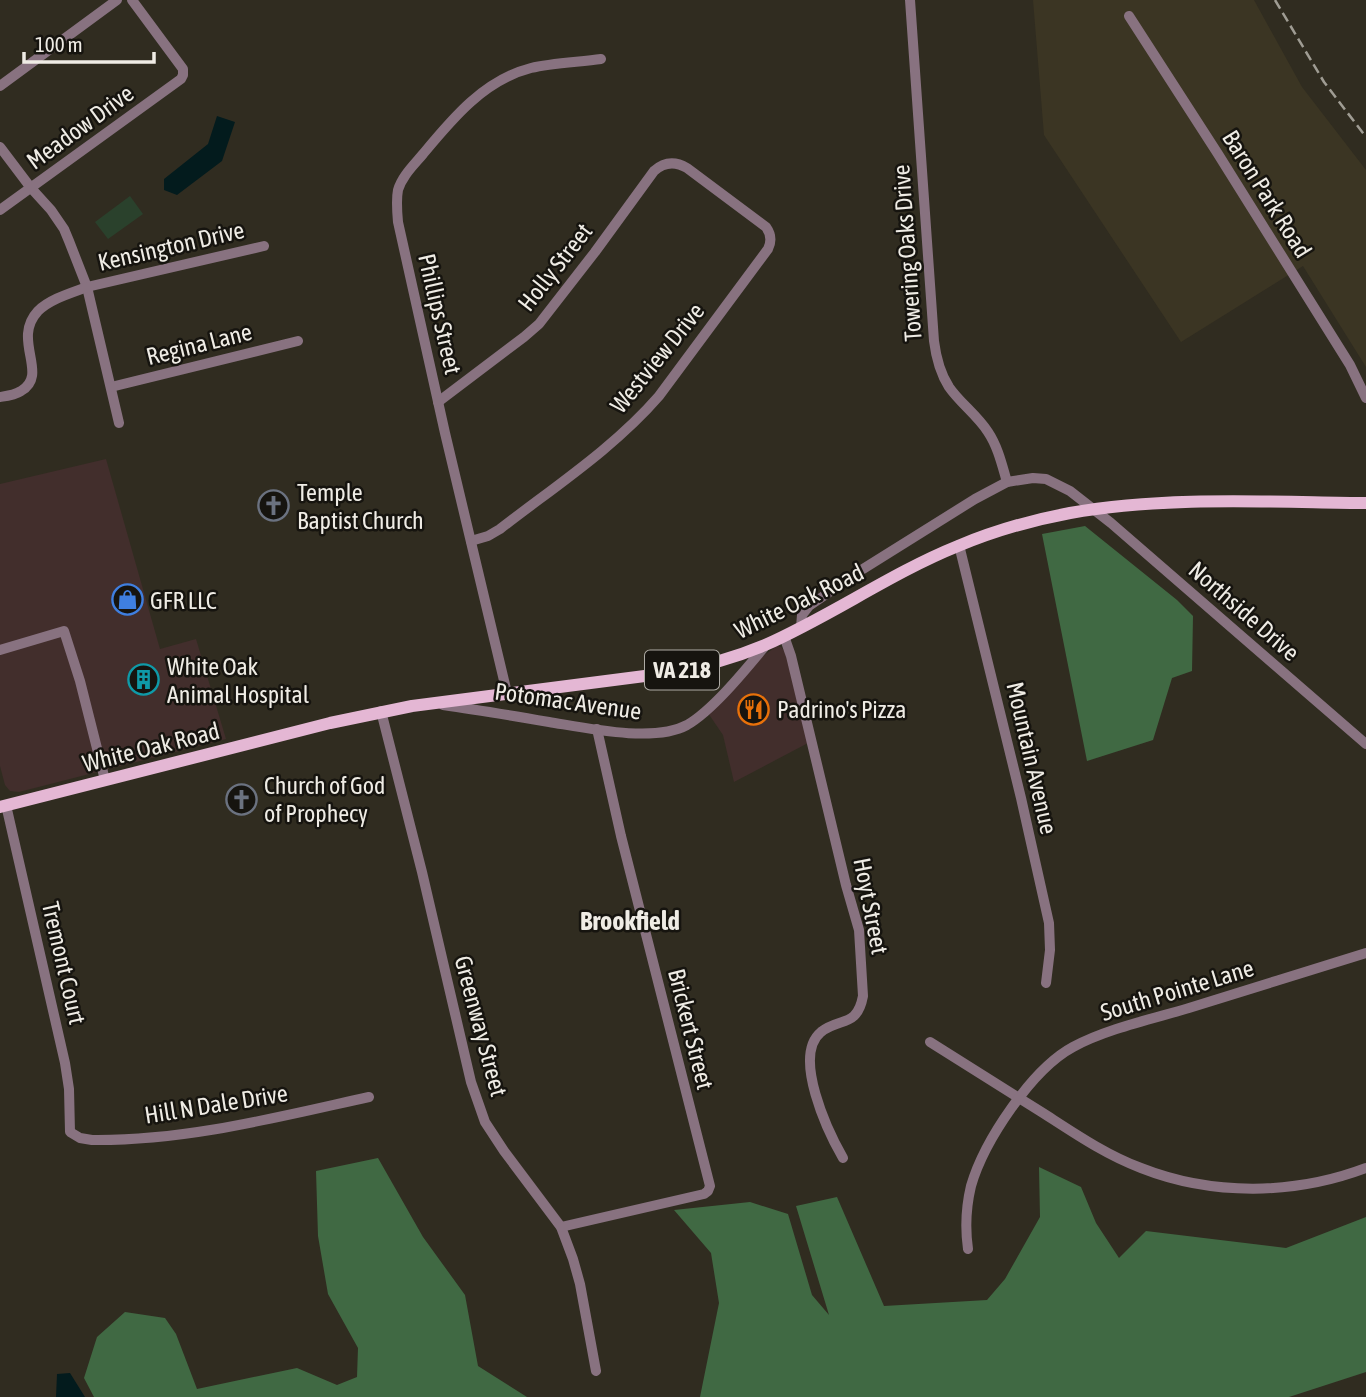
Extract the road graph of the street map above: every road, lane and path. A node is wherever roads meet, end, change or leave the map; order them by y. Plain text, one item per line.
1 (117, 0) edge
2 (132, 0) edge
3 (910, 0) edge
4 (1129, 16) dead end
5 (601, 59) dead end
6 (0, 86) edge
7 (0, 147) edge
8 (695, 173) joint
9 (31, 188) junction
10 (0, 210) edge
11 (264, 246) dead end
12 (87, 287) junction
13 (298, 341) dead end
14 (111, 387) junction
15 (0, 397) edge
16 (1366, 398) edge
17 (438, 401) junction
18 (119, 423) dead end
19 (1007, 482) junction
20 (1366, 503) edge
21 (1094, 509) junction
22 (471, 541) junction
23 (959, 545) junction
24 (801, 627) junction
25 (784, 636) junction
26 (766, 645) junction
27 (0, 650) edge
28 (507, 693) junction
29 (412, 706) junction
30 (382, 711) junction
31 (597, 729) junction
32 (1366, 744) edge
33 (105, 780) junction
34 (1, 806) edge
35 (1366, 953) edge
36 (1046, 983) dead end
37 (930, 1042) dead end
38 (369, 1097) dead end
39 (1020, 1098) junction
40 (70, 1132) joint
41 (843, 1158) dead end
42 (1366, 1168) edge
43 (561, 1227) junction
44 (968, 1249) dead end
45 (596, 1371) dead end

1 - 6 street
2 - 9 street, Meadow Drive
3 - 19 street, Towering Oaks Drive
4 - 16 street, Baron Park Road
5 - 17 street, Phillips Street
7 - 9 street
8 - 17 street, Holly Street
8 - 22 street, Westview Drive
9 - 10 street, Meadow Drive
9 - 12 street
11 - 12 street, Kensington Drive
12 - 14 street
12 - 15 street, Kensington Drive
13 - 14 street, Regina Lane
14 - 18 street
17 - 22 street, Phillips Street
19 - 21 street, Northside Drive
19 - 24 street
20 - 21 main road, White Oak Road / VA 218
21 - 23 main road, White Oak Road / VA 218
21 - 32 street, Northside Drive
22 - 28 street, Phillips Street
23 - 24 main road, White Oak Road / VA 218
23 - 36 street, Mountain Avenue
24 - 25 main road, White Oak Road / VA 218
25 - 26 main road, White Oak Road / VA 218
25 - 41 street, Hoyt Street
26 - 28 main road, White Oak Road / VA 218
26 - 31 street, Potomac Avenue
27 - 33 street
28 - 29 main road, White Oak Road / VA 218
29 - 30 main road, White Oak Road / VA 218
29 - 31 street, Potomac Avenue
30 - 33 main road, White Oak Road / VA 218
30 - 43 street, Greenway Street
31 - 43 street, Brickert Street
33 - 34 main road, White Oak Road / VA 218
34 - 40 street, Tremont Court
35 - 39 street, South Pointe Lane
37 - 39 street
38 - 40 street, Hill N Dale Drive
39 - 42 street
39 - 44 street, South Pointe Lane
43 - 45 street, Greenway Street

